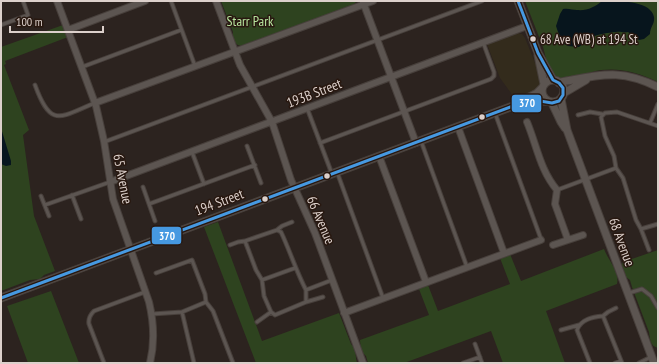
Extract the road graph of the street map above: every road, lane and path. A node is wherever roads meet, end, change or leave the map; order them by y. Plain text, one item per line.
1 (23, 1) edge
2 (57, 1) edge
3 (145, 1) edge
4 (171, 1) edge
5 (216, 1) edge
6 (373, 1) edge
7 (482, 1) edge
8 (518, 1) edge
9 (363, 3) edge
10 (1, 25) edge
11 (527, 26) junction
12 (68, 30) junction
13 (181, 30) junction
14 (377, 40) junction
15 (483, 42) junction
16 (235, 52) junction
17 (538, 53) junction
18 (195, 66) junction
19 (82, 67) junction
20 (596, 76) junction
21 (390, 77) junction
22 (556, 82) junction
23 (35, 85) dead end
24 (543, 86) junction
25 (252, 87) junction
26 (658, 87) edge
27 (562, 96) junction
28 (549, 102) junction
29 (95, 103) junction
30 (658, 104) edge
31 (513, 106) junction
32 (307, 108) junction
33 (404, 111) junction
34 (495, 114) junction
35 (602, 114) junction
36 (578, 115) dead end
37 (272, 122) junction
38 (527, 122) dead end
39 (650, 123) junction
40 (658, 126) edge
41 (458, 127) junction
42 (567, 130) junction
43 (104, 142) junction
44 (418, 142) junction
45 (320, 143) junction
46 (248, 146) dead end
47 (192, 152) junction
48 (379, 156) junction
49 (255, 165) junction
50 (616, 168) junction
51 (334, 173) junction
52 (585, 179) junction
53 (110, 182) junction
54 (261, 183) dead end
55 (204, 184) junction
56 (143, 187) dead end
57 (295, 188) junction
58 (557, 190) junction
59 (72, 195) junction
60 (41, 196) dead end
61 (149, 204) junction
62 (45, 205) junction
63 (49, 216) dead end
64 (81, 219) dead end
65 (155, 221) dead end
66 (292, 222) dead end
67 (658, 224) edge
68 (641, 229) junction
69 (277, 230) junction
70 (583, 235) dead end
71 (542, 240) joint
72 (568, 240) junction
73 (245, 241) junction
74 (230, 245) dead end
75 (553, 246) dead end
76 (131, 250) junction
77 (649, 250) dead end
78 (504, 253) junction
79 (468, 267) junction
80 (295, 268) junction
81 (156, 273) dead end
82 (262, 280) junction
83 (332, 280) junction
84 (426, 282) junction
85 (306, 290) junction
86 (146, 292) junction
87 (628, 293) junction
88 (323, 296) dead end
89 (1, 298) edge
90 (383, 298) junction
91 (206, 302) junction
92 (306, 302) junction
93 (616, 308) dead end
94 (658, 308) edge
95 (182, 312) junction
96 (271, 312) junction
97 (344, 313) junction
98 (152, 314) junction
99 (603, 316) junction
100 (257, 322) dead end
101 (579, 324) junction
102 (562, 330) dead end
103 (475, 344) dead end
104 (480, 357) junction
105 (654, 358) edge
106 (622, 362) edge
107 (104, 363) edge
108 (150, 363) edge
109 (194, 363) edge
110 (233, 363) edge
111 (363, 363) edge
112 (463, 363) edge
113 (482, 363) edge
114 (590, 363) edge
115 (615, 363) edge
116 (639, 363) edge

1 - 10 lane
2 - 12 street, 65 Avenue
3 - 12 street
4 - 13 lane
5 - 16 street, 66 Avenue
6 - 9 street
7 - 14 lane
8 - 11 street
9 - 14 street
9 - 16 street
11 - 15 street, 193B Street
11 - 17 street
12 - 19 street, 65 Avenue
13 - 18 lane
13 - 19 lane
14 - 21 street
14 - 25 lane
15 - 21 street, 193B Street
15 - 33 lane
16 - 18 street
16 - 25 street, 66 Avenue
17 - 22 street
17 - 24 street
18 - 29 street
19 - 29 street, 65 Avenue
20 - 22 street
20 - 26 street
20 - 27 street
21 - 32 street, 193B Street
21 - 33 street
22 - 24 street
22 - 27 street
23 - 29 lane
24 - 28 street
24 - 31 street, 194 Street
25 - 37 street, 66 Avenue
25 - 43 lane
27 - 28 street
27 - 42 street, 68 Avenue
28 - 31 street, 194 Street
28 - 42 street, 68 Avenue
29 - 43 street, 65 Avenue
30 - 39 lane
31 - 34 street, 194 Street
32 - 37 street, 193B Street
32 - 45 lane
33 - 44 street
33 - 45 lane
34 - 41 street, 194 Street
34 - 71 lane
35 - 36 lane
35 - 39 lane
35 - 50 lane
37 - 47 street, 193B Street
37 - 57 street, 66 Avenue
38 - 58 street
39 - 40 lane
41 - 44 street, 194 Street
41 - 78 street
42 - 52 street, 68 Avenue
43 - 53 street, 65 Avenue
44 - 48 street, 194 Street
44 - 79 lane
45 - 51 lane
46 - 49 lane
47 - 53 street, 193B Street
47 - 55 lane
48 - 51 street, 194 Street
48 - 84 street
49 - 54 lane
49 - 55 lane
50 - 52 lane
50 - 68 lane
51 - 57 street, 194 Street
51 - 90 lane
52 - 58 lane
52 - 87 street, 68 Avenue
53 - 59 lane
53 - 76 street, 65 Avenue
55 - 61 lane
56 - 61 lane
57 - 76 street, 194 Street
57 - 83 street, 66 Avenue
58 - 72 street
59 - 62 lane
59 - 64 lane
60 - 62 lane
61 - 65 lane
62 - 63 lane
66 - 69 lane
67 - 68 lane
68 - 77 lane
69 - 73 lane
69 - 80 lane
70 - 72 street
71 - 78 street
72 - 75 street
73 - 74 lane
73 - 82 lane
76 - 86 street, 65 Avenue
76 - 89 street, 194 Street
78 - 79 street
79 - 84 street
80 - 82 lane
80 - 85 lane
81 - 91 lane
82 - 96 lane
83 - 85 lane
83 - 97 street, 66 Avenue
84 - 90 street
85 - 92 lane
86 - 98 street, 65 Avenue
86 - 107 lane
87 - 94 lane
87 - 105 street, 68 Avenue
88 - 92 lane
90 - 97 street
91 - 95 lane
91 - 110 lane
92 - 96 lane
93 - 99 lane
95 - 98 lane
95 - 109 lane
96 - 100 lane
97 - 111 street, 66 Avenue
98 - 108 street, 65 Avenue
99 - 101 lane
99 - 106 lane
101 - 102 lane
101 - 114 lane
103 - 104 lane
104 - 112 lane
104 - 113 lane
105 - 116 lane
106 - 115 lane

